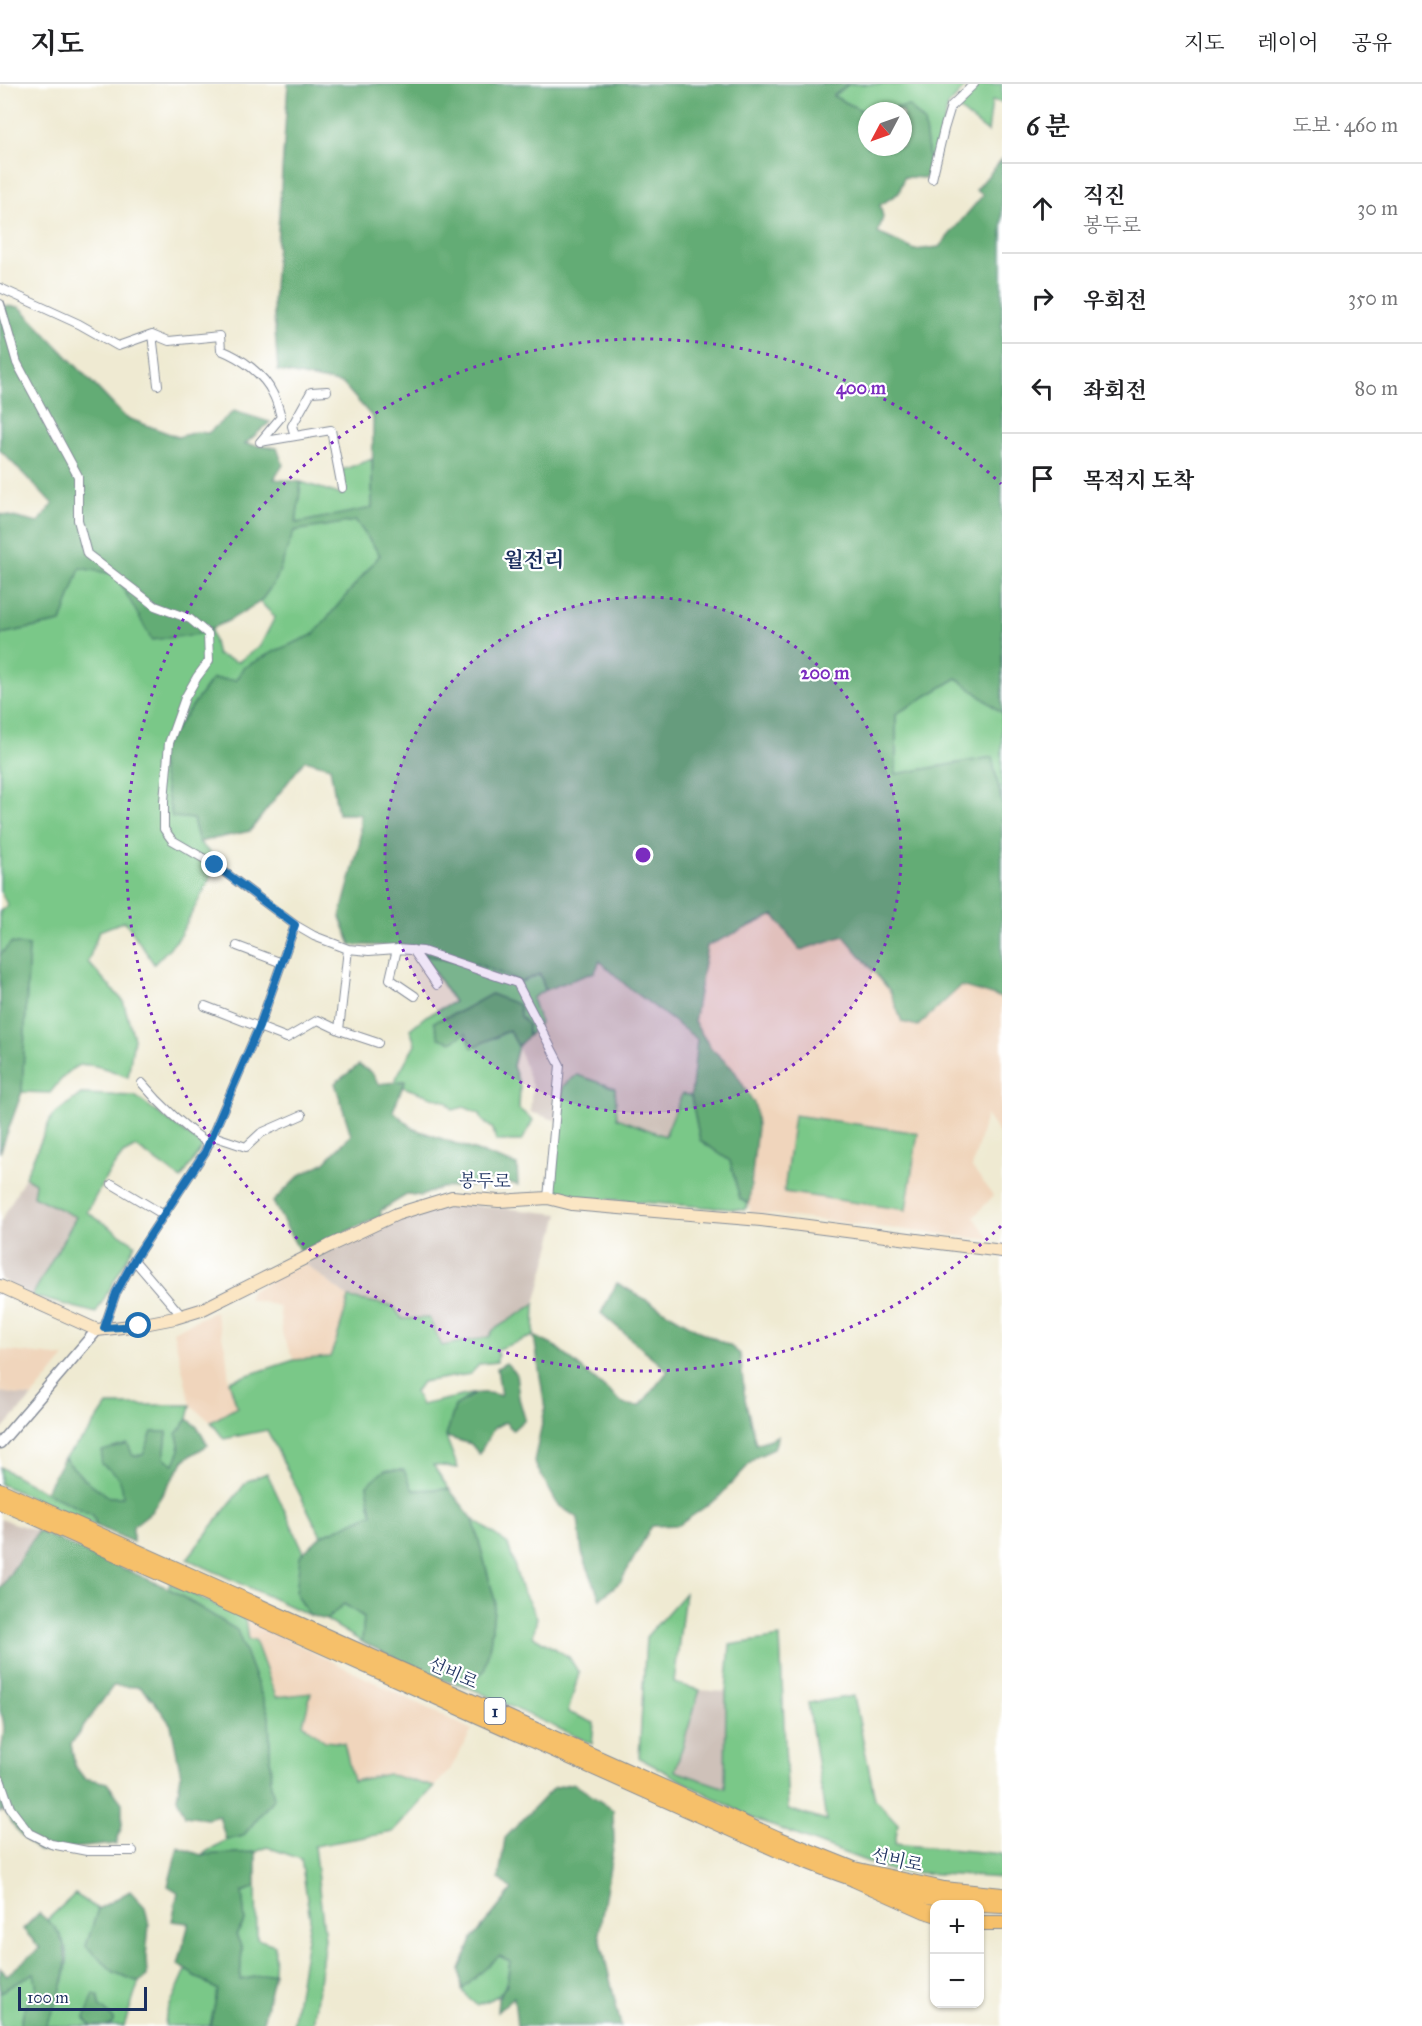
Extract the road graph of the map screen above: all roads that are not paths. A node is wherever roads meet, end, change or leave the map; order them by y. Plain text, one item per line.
1 (974, 84) edge
2 (932, 179) dead end
3 (0, 288) edge
4 (0, 304) edge
5 (152, 334) junction
6 (158, 385) dead end
7 (327, 391) dead end
8 (295, 436) junction
9 (342, 488) dead end
10 (295, 925) junction
11 (237, 946) dead end
12 (348, 949) junction
13 (396, 949) junction
14 (413, 950) junction
15 (282, 963) junction
16 (437, 985) dead end
17 (415, 996) dead end
18 (205, 1006) dead end
19 (259, 1027) junction
20 (339, 1030) junction
21 (378, 1043) dead end
22 (142, 1083) dead end
23 (302, 1115) dead end
24 (211, 1140) junction
25 (112, 1184) dead end
26 (548, 1198) junction
27 (164, 1215) junction
28 (1002, 1251) edge
29 (134, 1260) junction
30 (0, 1286) edge
31 (181, 1315) junction
32 (100, 1329) junction
33 (0, 1443) edge
34 (0, 1490) edge
35 (0, 1502) edge
36 (0, 1779) edge
37 (133, 1851) dead end
38 (855, 1880) junction
39 (1002, 1895) edge
40 (938, 1900) edge
41 (984, 1905) edge
42 (1002, 1906) edge
43 (930, 1913) edge
44 (984, 1923) edge
45 (1002, 1923) edge

1 - 2 street
3 - 5 street
4 - 10 street
5 - 6 street
5 - 8 street
7 - 8 street
8 - 9 street
10 - 12 street
10 - 15 street
11 - 15 street
12 - 13 street
12 - 20 street
13 - 14 street
13 - 17 street
14 - 16 street
14 - 26 street
15 - 19 street
18 - 19 street
19 - 20 street
19 - 24 street
20 - 21 street
22 - 24 street
23 - 24 street
24 - 27 street
25 - 27 street
26 - 28 main road, 봉두로
26 - 31 main road, 봉두로
27 - 29 street
29 - 31 street
29 - 32 street
30 - 32 main road, 봉두로
31 - 32 main road, 봉두로
32 - 33 street
34 - 39 main road, 선비로 / 1
35 - 38 main road, 선비로 / 1
36 - 37 street
38 - 40 main road, 선비로 / 1
38 - 43 main road
41 - 42 main road, 선비로 / 1
44 - 45 main road

